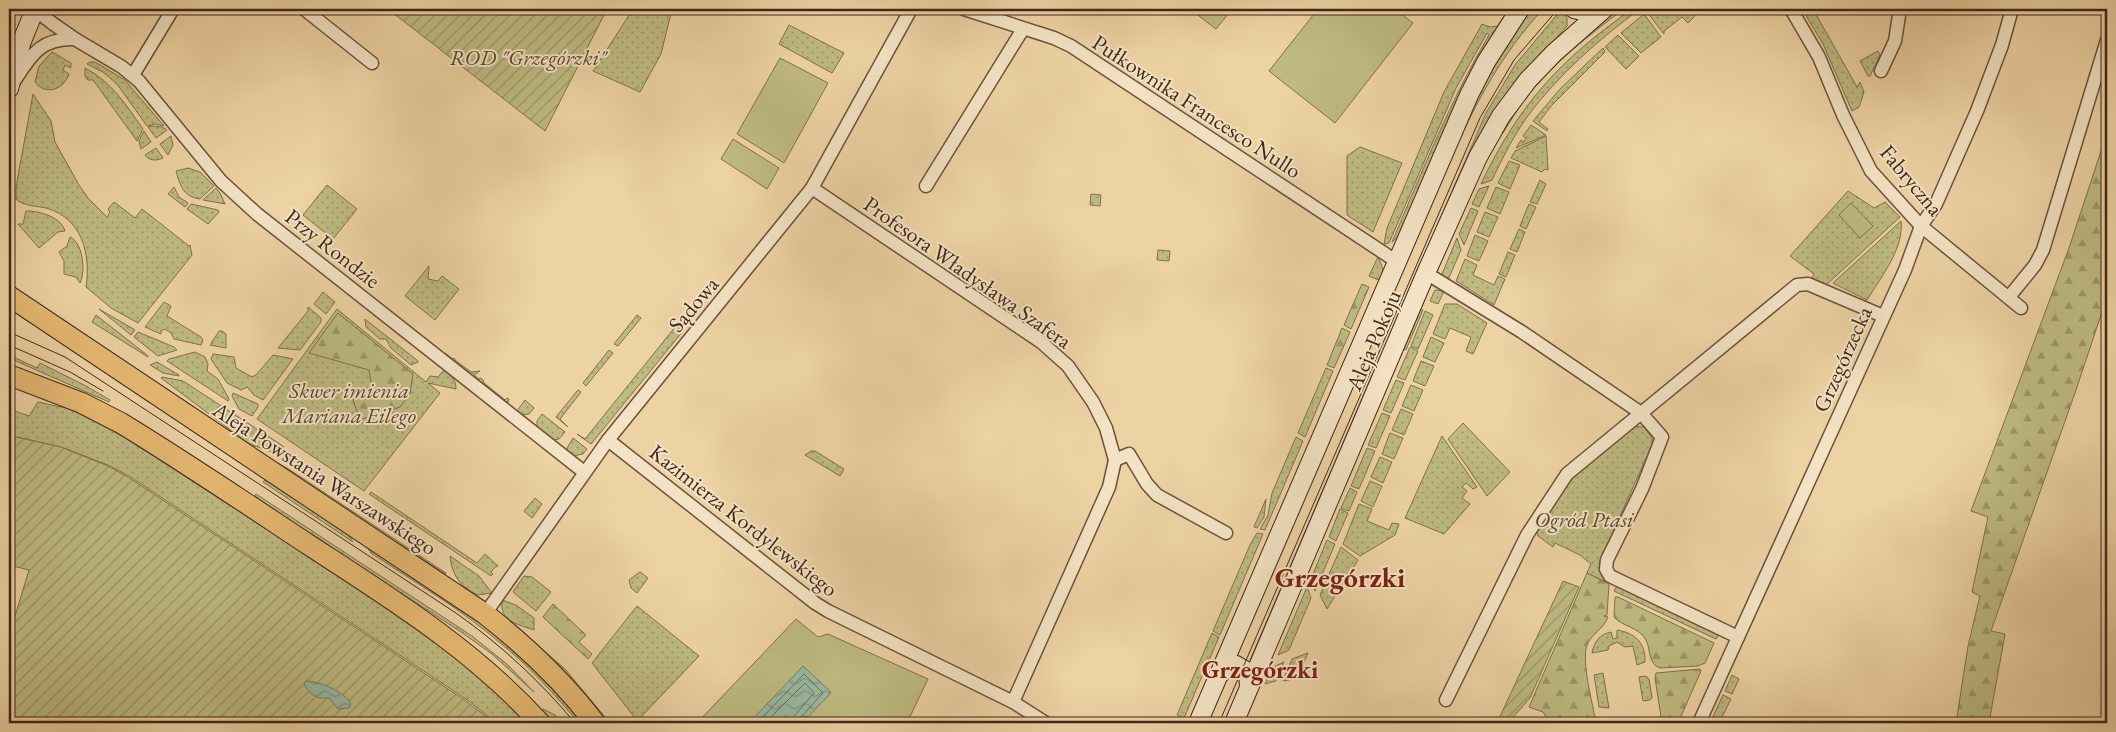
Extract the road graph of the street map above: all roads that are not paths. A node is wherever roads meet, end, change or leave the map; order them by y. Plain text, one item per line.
1 (35, 9) edge
2 (40, 9) edge
3 (173, 9) edge
4 (304, 9) edge
5 (911, 9) edge
6 (964, 9) edge
7 (1520, 9) edge
8 (1574, 9) edge
9 (1597, 9) edge
10 (1604, 9) edge
11 (1791, 9) edge
12 (1898, 9) edge
13 (2012, 9) edge
14 (1023, 29) junction
15 (75, 39) junction
16 (2107, 40) edge
17 (372, 63) dead end
18 (1881, 71) dead end
19 (133, 75) junction
20 (9, 89) edge
21 (926, 186) dead end
22 (812, 188) junction
23 (1921, 226) junction
24 (1396, 261) junction
25 (1426, 272) junction
26 (9, 296) edge
27 (2009, 297) junction
28 (2022, 308) dead end
29 (1883, 316) junction
30 (9, 375) edge
31 (1641, 413) junction
32 (608, 440) junction
33 (1115, 460) junction
34 (584, 472) junction
35 (1226, 533) dead end
36 (485, 614) junction
37 (1738, 637) junction
38 (1218, 676) junction
39 (1249, 686) junction
40 (1446, 700) dead end
41 (1013, 702) junction
42 (540, 723) edge
43 (595, 723) edge
44 (1046, 723) edge
45 (1198, 723) edge
46 (1234, 723) edge
47 (1699, 723) edge

1 - 20 main road
2 - 15 street, Przy Rondzie
3 - 19 street
4 - 17 street
5 - 22 street, Sądowa
6 - 14 street, Pułkownika Francesco Nullo
7 - 24 main road, Aleja Pokoju
8 - 9 main road
10 - 25 main road, Aleja Pokoju
11 - 23 street, Fabryczna
12 - 18 street
13 - 23 street, Grzegórzecka
14 - 21 street
14 - 24 street, Pułkownika Francesco Nullo
15 - 19 street, Przy Rondzie
15 - 20 street
16 - 27 street
19 - 34 street, Przy Rondzie
22 - 32 street, Sądowa
22 - 33 street, Profesora Władysława Szafera
23 - 27 street, Fabryczna
23 - 29 street, Grzegórzecka
24 - 38 main road, Aleja Pokoju
25 - 31 street
25 - 39 main road, Aleja Pokoju
26 - 36 main road, Aleja Powstania Warszawskiego
27 - 28 street, Fabryczna
29 - 31 street
29 - 37 street, Grzegórzecka
30 - 42 main road
31 - 37 street
31 - 40 street
32 - 34 street, Sądowa
32 - 41 street, Kazimierza Kordylewskiego
33 - 35 street
33 - 41 street, Profesora Władysława Szafera
34 - 36 street, Sądowa
36 - 43 main road, Aleja Powstania Warszawskiego
37 - 47 street, Grzegórzecka
38 - 39 main road
38 - 45 main road, Aleja Pokoju
39 - 46 main road, Aleja Pokoju
41 - 44 street, Kazimierza Kordylewskiego

